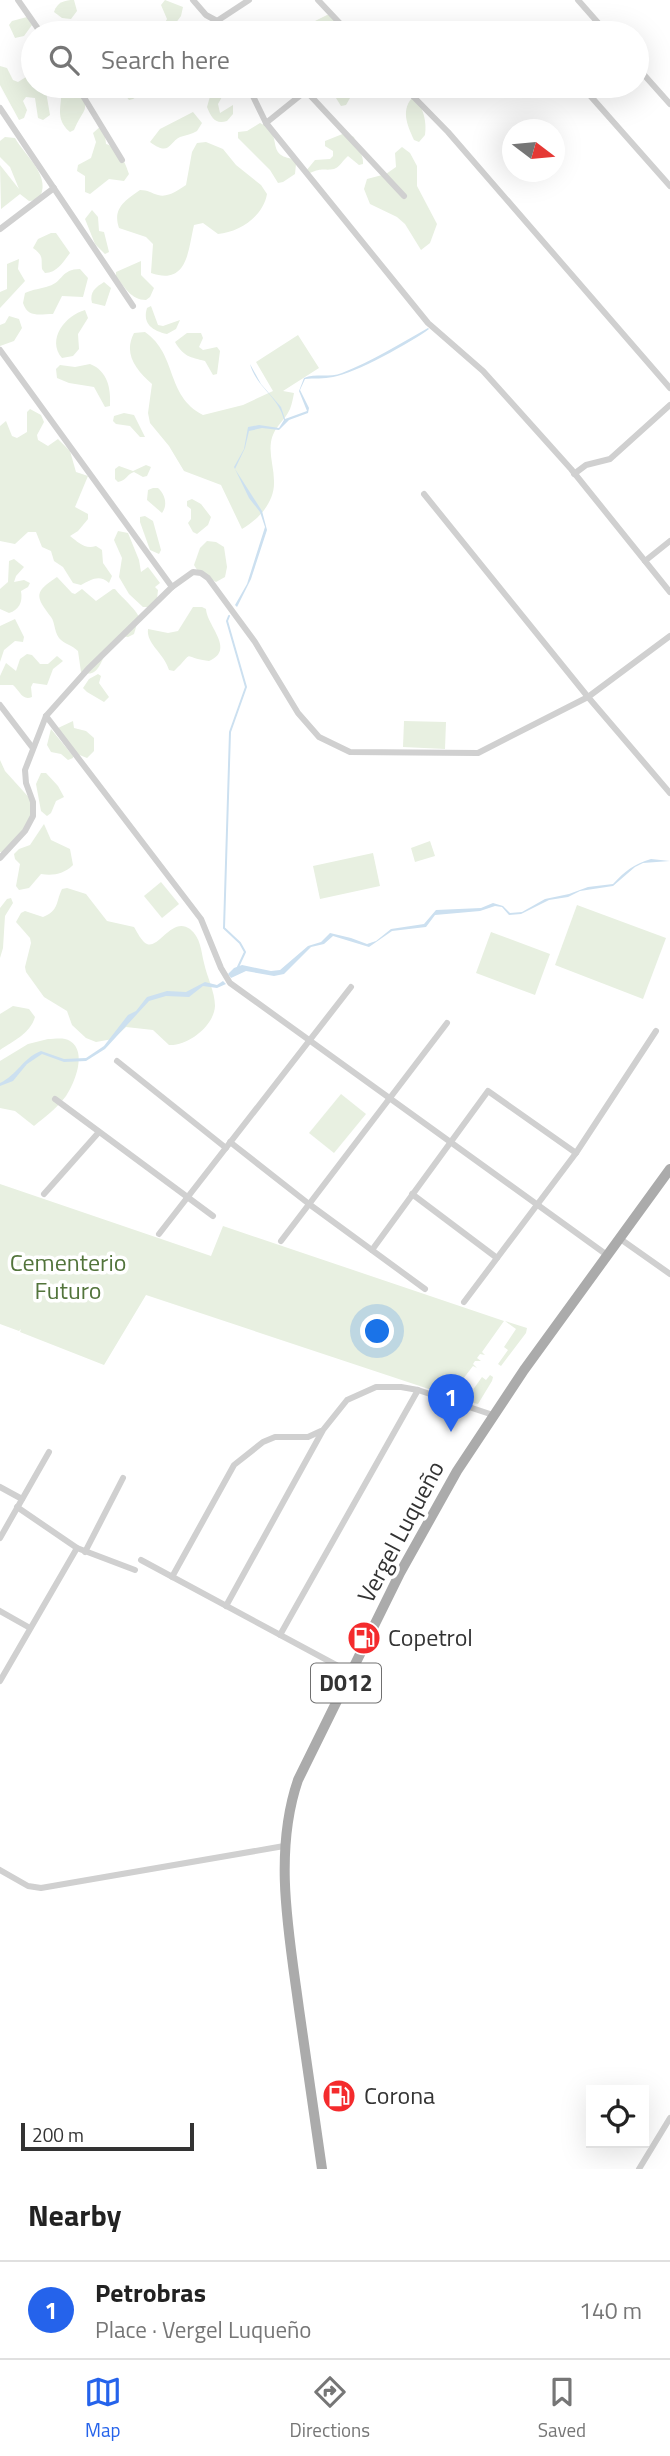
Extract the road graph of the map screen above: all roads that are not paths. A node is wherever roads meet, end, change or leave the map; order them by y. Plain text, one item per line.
1 (18, 0) edge
2 (193, 0) edge
3 (249, 0) edge
4 (318, 0) edge
5 (578, 0) edge
6 (33, 21) edge
7 (217, 21) joint
8 (338, 21) edge
9 (596, 21) edge
10 (649, 80) edge
11 (84, 98) edge
12 (254, 98) edge
13 (296, 98) edge
14 (318, 98) edge
15 (415, 98) edge
16 (592, 98) edge
17 (670, 104) edge
18 (0, 108) edge
19 (265, 123) junction
20 (122, 160) dead end
21 (670, 186) edge
22 (54, 188) junction
23 (404, 196) dead end
24 (0, 229) edge
25 (134, 306) dead end
26 (0, 350) edge
27 (670, 388) edge
28 (670, 405) edge
29 (574, 474) junction
30 (424, 494) dead end
31 (670, 541) edge
32 (645, 561) junction
33 (172, 587) junction
34 (670, 592) edge
35 (670, 636) edge
36 (588, 697) junction
37 (0, 705) edge
38 (47, 716) junction
39 (32, 747) junction
40 (670, 793) edge
41 (0, 858) edge
42 (351, 987) dead end
43 (447, 1023) dead end
44 (656, 1031) dead end
45 (309, 1041) junction
46 (117, 1061) dead end
47 (389, 1098) junction
48 (55, 1100) dead end
49 (99, 1132) junction
50 (450, 1142) junction
51 (228, 1145) junction
52 (576, 1153) junction
53 (670, 1169) edge
54 (44, 1194) dead end
55 (412, 1194) junction
56 (187, 1198) junction
57 (309, 1204) junction
58 (537, 1205) junction
59 (213, 1216) dead end
60 (159, 1234) dead end
61 (619, 1238) junction
62 (281, 1241) dead end
63 (372, 1250) junction
64 (607, 1255) junction
65 (497, 1258) junction
66 (670, 1274) edge
67 (425, 1289) dead end
68 (464, 1302) dead end
69 (418, 1390) junction
70 (493, 1415) junction
71 (323, 1430) junction
72 (49, 1452) dead end
73 (123, 1478) dead end
74 (0, 1487) edge
75 (22, 1499) junction
76 (17, 1507) junction
77 (0, 1538) edge
78 (77, 1548) junction
79 (85, 1552) junction
80 (141, 1560) dead end
81 (135, 1570) dead end
82 (172, 1577) junction
83 (226, 1606) junction
84 (0, 1611) edge
85 (30, 1628) junction
86 (280, 1635) junction
87 (351, 1673) junction
88 (0, 1681) edge
89 (284, 1846) junction
90 (0, 1870) edge
91 (670, 2118) edge
92 (322, 2169) edge
93 (639, 2169) edge

1 - 6 street
2 - 7 street
3 - 7 street
4 - 8 street
5 - 9 street
10 - 17 street
11 - 20 street
12 - 19 street
13 - 19 street
14 - 23 street
15 - 27 street
16 - 21 street
18 - 22 street
19 - 29 street
22 - 24 street
22 - 25 street
26 - 33 street
28 - 29 street
29 - 32 street
30 - 36 street
31 - 32 street
32 - 34 street
33 - 36 street
33 - 38 street
35 - 36 street
36 - 40 street
37 - 39 street
38 - 39 street
38 - 45 street
39 - 41 street
42 - 45 street
43 - 47 street
44 - 52 street
45 - 47 street
45 - 51 street
46 - 51 street
47 - 50 street
47 - 57 street
48 - 49 street
49 - 54 street
49 - 56 street
50 - 52 street
50 - 55 street
50 - 58 street
51 - 56 street
51 - 57 street
52 - 58 street
53 - 61 main road, Vergel Luqueño / D012
55 - 63 street
55 - 65 street
56 - 59 street
56 - 60 street
57 - 62 street
57 - 63 street
58 - 64 street
58 - 65 street
61 - 64 main road, Vergel Luqueño / D012
61 - 66 street
63 - 67 street
64 - 70 main road, Vergel Luqueño / D012
65 - 68 street
69 - 70 street
69 - 71 street
69 - 86 street
70 - 87 main road, Vergel Luqueño / D012
71 - 82 street
71 - 83 street
72 - 75 street
73 - 79 street
74 - 75 street
75 - 76 street
76 - 77 street
76 - 78 street
78 - 79 street
78 - 85 street
79 - 81 street
80 - 82 street
82 - 83 street
83 - 86 street
84 - 85 street
85 - 88 street
86 - 87 street
87 - 89 main road, Vergel Luqueño / D012
89 - 90 street
89 - 92 main road, Vergel Luqueño / D012
91 - 93 street

